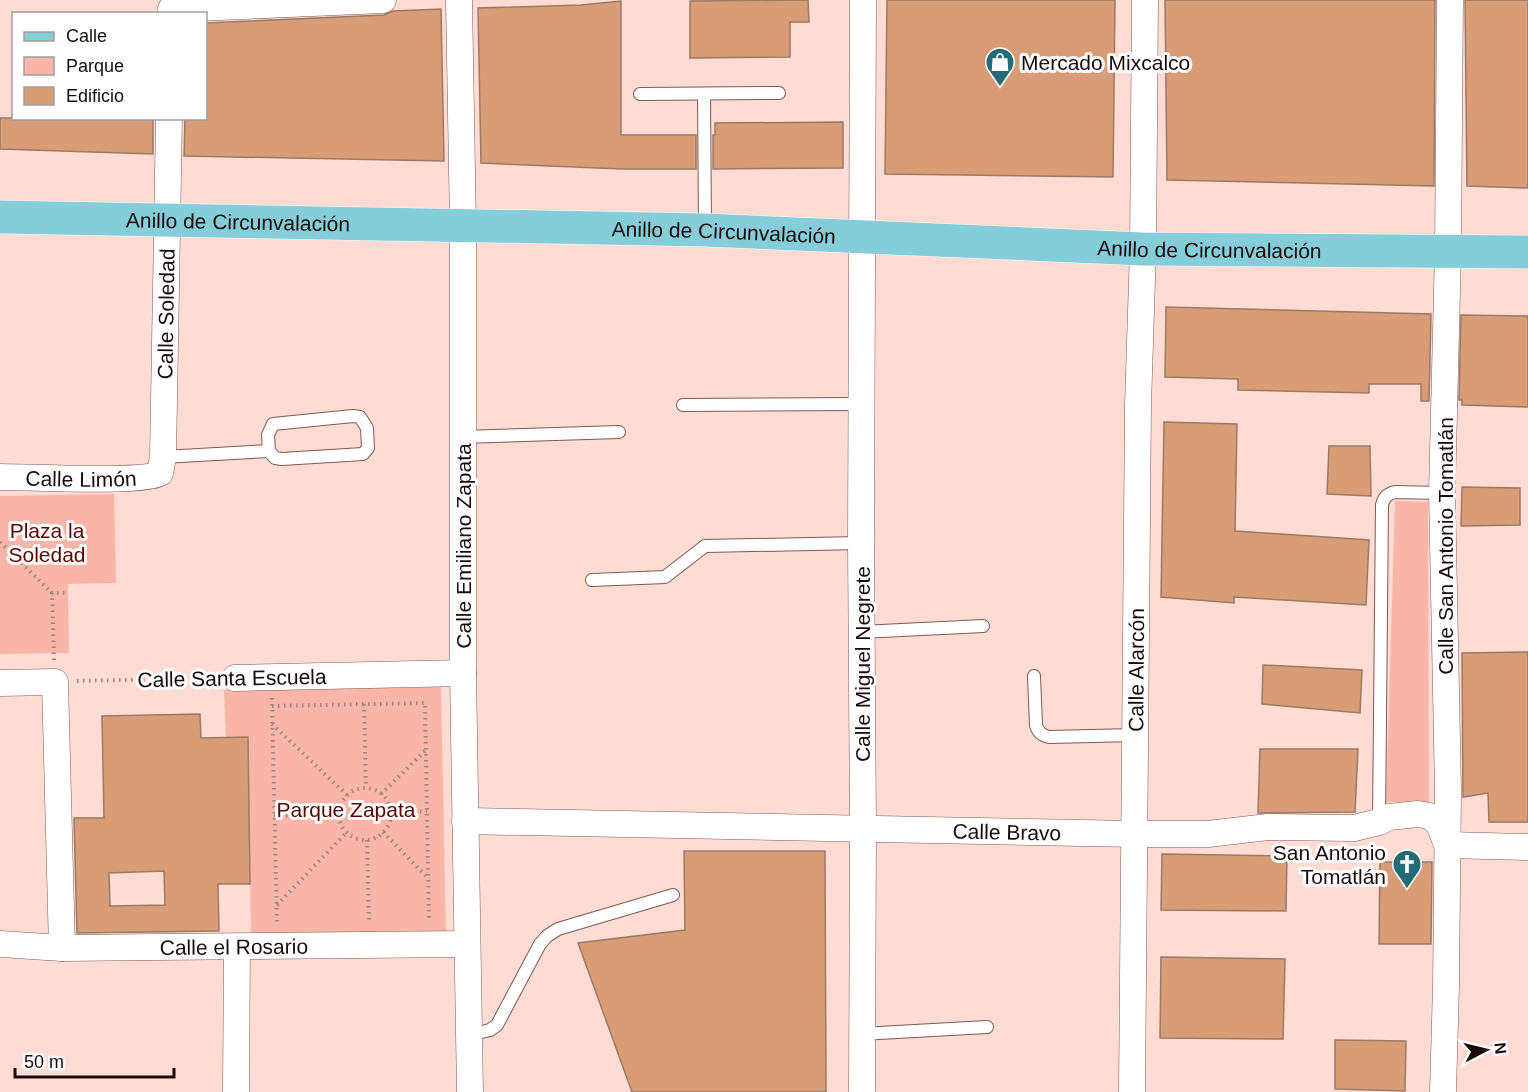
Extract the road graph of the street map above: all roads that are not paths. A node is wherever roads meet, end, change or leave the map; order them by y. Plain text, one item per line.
1 (383, 0) edge
2 (459, 0) edge
3 (863, 0) edge
4 (1145, 0) edge
5 (1450, 0) edge
6 (171, 8) edge
7 (779, 93) dead end
8 (640, 94) dead end
9 (704, 94) junction
10 (169, 120) edge
11 (0, 217) edge
12 (167, 220) junction
13 (463, 227) junction
14 (705, 230) junction
15 (862, 236) junction
16 (1143, 249) junction
17 (1448, 250) junction
18 (1528, 252) edge
19 (862, 404) junction
20 (683, 405) dead end
21 (619, 432) dead end
22 (462, 437) junction
23 (269, 451) junction
24 (161, 465) junction
25 (0, 477) edge
26 (1442, 493) junction
27 (861, 543) junction
28 (592, 580) dead end
29 (983, 626) dead end
30 (861, 632) junction
31 (464, 673) junction
32 (1034, 676) dead end
33 (235, 678) road end
34 (0, 683) edge
35 (1135, 735) junction
36 (465, 821) junction
37 (1379, 822) junction
38 (863, 830) junction
39 (1134, 834) junction
40 (1447, 845) junction
41 (1528, 846) edge
42 (673, 895) dead end
43 (0, 944) edge
44 (467, 944) junction
45 (237, 947) junction
46 (62, 948) junction
47 (987, 1027) dead end
48 (861, 1034) junction
49 (469, 1035) junction
50 (236, 1092) edge
51 (470, 1092) edge
52 (862, 1092) edge
53 (1132, 1092) edge
54 (1443, 1092) edge

1 - 6 street
2 - 13 street, Calle Emiliano Zapata
3 - 15 street, Calle Miguel Negrete
4 - 16 street, Calle Alarcón
5 - 17 street, Calle San Antonio Tomatlán
7 - 9 lane
8 - 9 lane
9 - 14 lane
10 - 12 street, Calle Soledad
11 - 12 main road, Anillo de Circunvalación
12 - 13 main road, Anillo de Circunvalación
12 - 24 street, Calle Soledad
13 - 14 main road, Anillo de Circunvalación
13 - 22 street, Calle Emiliano Zapata
14 - 15 main road, Anillo de Circunvalación
15 - 16 main road, Anillo de Circunvalación
15 - 19 street, Calle Miguel Negrete
16 - 17 main road, Anillo de Circunvalación
16 - 35 street, Calle Alarcón
17 - 18 main road, Anillo de Circunvalación
17 - 26 street, Calle San Antonio Tomatlán
19 - 20 lane
19 - 27 street, Calle Miguel Negrete
21 - 22 lane
22 - 31 street, Calle Emiliano Zapata
23 - 23 lane
23 - 24 lane
24 - 25 street, Calle Limón
26 - 37 lane
26 - 40 street, Calle San Antonio Tomatlán
27 - 28 lane
27 - 30 street, Calle Miguel Negrete
29 - 30 lane
30 - 38 street, Calle Miguel Negrete
31 - 33 street, Calle Santa Escuela
31 - 36 street, Calle Emiliano Zapata
32 - 35 lane
34 - 46 street
35 - 39 street, Calle Alarcón
36 - 38 street, Calle Bravo
36 - 44 street, Calle Emiliano Zapata
37 - 39 street, Calle Bravo
37 - 40 street, Calle Bravo
38 - 39 street, Calle Bravo
38 - 48 street, Calle Miguel Negrete
39 - 53 street, Calle Alarcón
40 - 41 street
40 - 54 street, Calle San Antonio Tomatlán
42 - 49 lane
43 - 46 street, Calle el Rosario
44 - 45 street, Calle el Rosario
44 - 49 street, Calle Emiliano Zapata
45 - 46 street, Calle el Rosario
45 - 50 street
47 - 48 lane
48 - 52 street, Calle Miguel Negrete
49 - 51 street, Calle Emiliano Zapata

